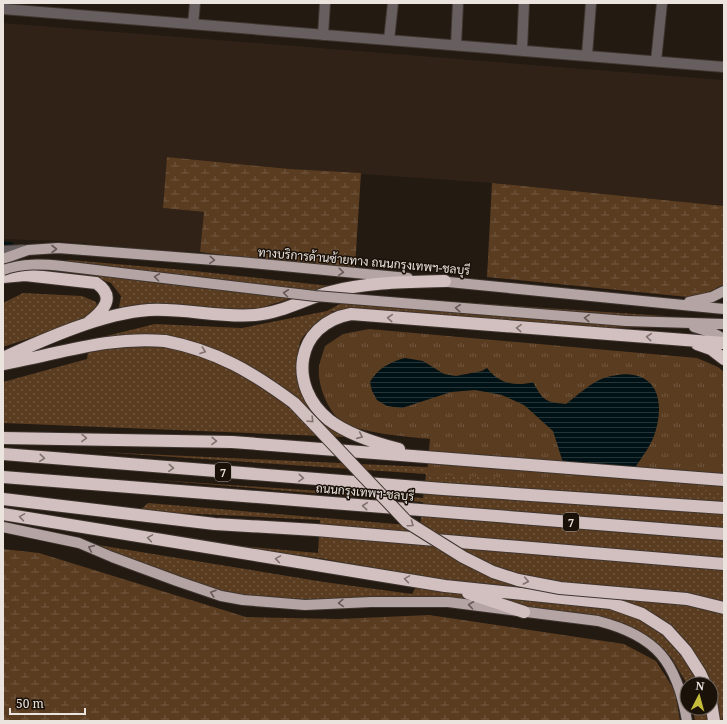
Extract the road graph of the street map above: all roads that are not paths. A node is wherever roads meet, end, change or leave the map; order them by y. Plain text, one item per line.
1 (195, 3) edge
2 (325, 3) edge
3 (393, 3) edge
4 (458, 3) edge
5 (524, 3) edge
6 (591, 3) edge
7 (662, 3) edge
8 (3, 9) edge
9 (193, 24) junction
10 (323, 35) junction
11 (389, 40) junction
12 (456, 45) junction
13 (522, 50) junction
14 (587, 55) junction
15 (656, 61) junction
16 (724, 67) edge
17 (28, 250) junction
18 (3, 251) edge
19 (3, 259) edge
20 (3, 270) edge
21 (3, 277) edge
22 (444, 281) junction
23 (724, 291) edge
24 (679, 304) junction
25 (724, 309) edge
26 (674, 323) junction
27 (724, 324) edge
28 (84, 326) junction
29 (724, 338) edge
30 (688, 341) junction
31 (724, 342) edge
32 (3, 358) edge
33 (724, 359) edge
34 (3, 364) edge
35 (3, 438) edge
36 (3, 454) edge
37 (425, 456) junction
38 (3, 477) edge
39 (724, 480) edge
40 (3, 499) edge
41 (724, 508) edge
42 (3, 514) edge
43 (3, 527) edge
44 (724, 534) edge
45 (724, 564) edge
46 (445, 586) junction
47 (724, 608) edge
48 (524, 612) junction
49 (701, 676) edge
50 (687, 721) edge

1 - 9 street
2 - 10 street
3 - 11 street
4 - 12 street
5 - 13 street
6 - 14 street
7 - 15 street
8 - 9 street
9 - 10 street
10 - 11 street
11 - 12 street
12 - 13 street
13 - 14 street
14 - 15 street
15 - 16 street
17 - 18 street
17 - 19 main road, ทางบริการด้านซ้ายทาง ถนนกรุงเทพฯ-ชลบุรี
17 -> 22 main road, ทางบริการด้านซ้ายทาง ถนนกรุงเทพฯ-ชลบุรี
26 -> 20 main road, bridge
21 - 28 highway
22 - 24 main road, ทางบริการด้านซ้ายทาง ถนนกรุงเทพฯ-ชลบุรี
22 - 28 highway
23 - 24 main road
24 - 25 main road, ทางบริการด้านซ้ายทาง ถนนกรุงเทพฯ-ชลบุรี
26 - 27 main road
26 - 29 main road
28 - 32 highway
30 - 31 highway
30 - 33 highway
30 -> 37 highway
34 -> 47 highway, bridge
35 -> 37 highway
36 -> 41 highway, ถนนกรุงเทพฯ-ชลบุรี / 7
37 - 39 highway
44 -> 38 highway, ถนนกรุงเทพฯ-ชลบุรี / 7
40 - 45 highway, bridge
46 -> 42 highway
48 -> 43 main road
46 - 48 highway
46 - 49 highway
48 - 50 main road

